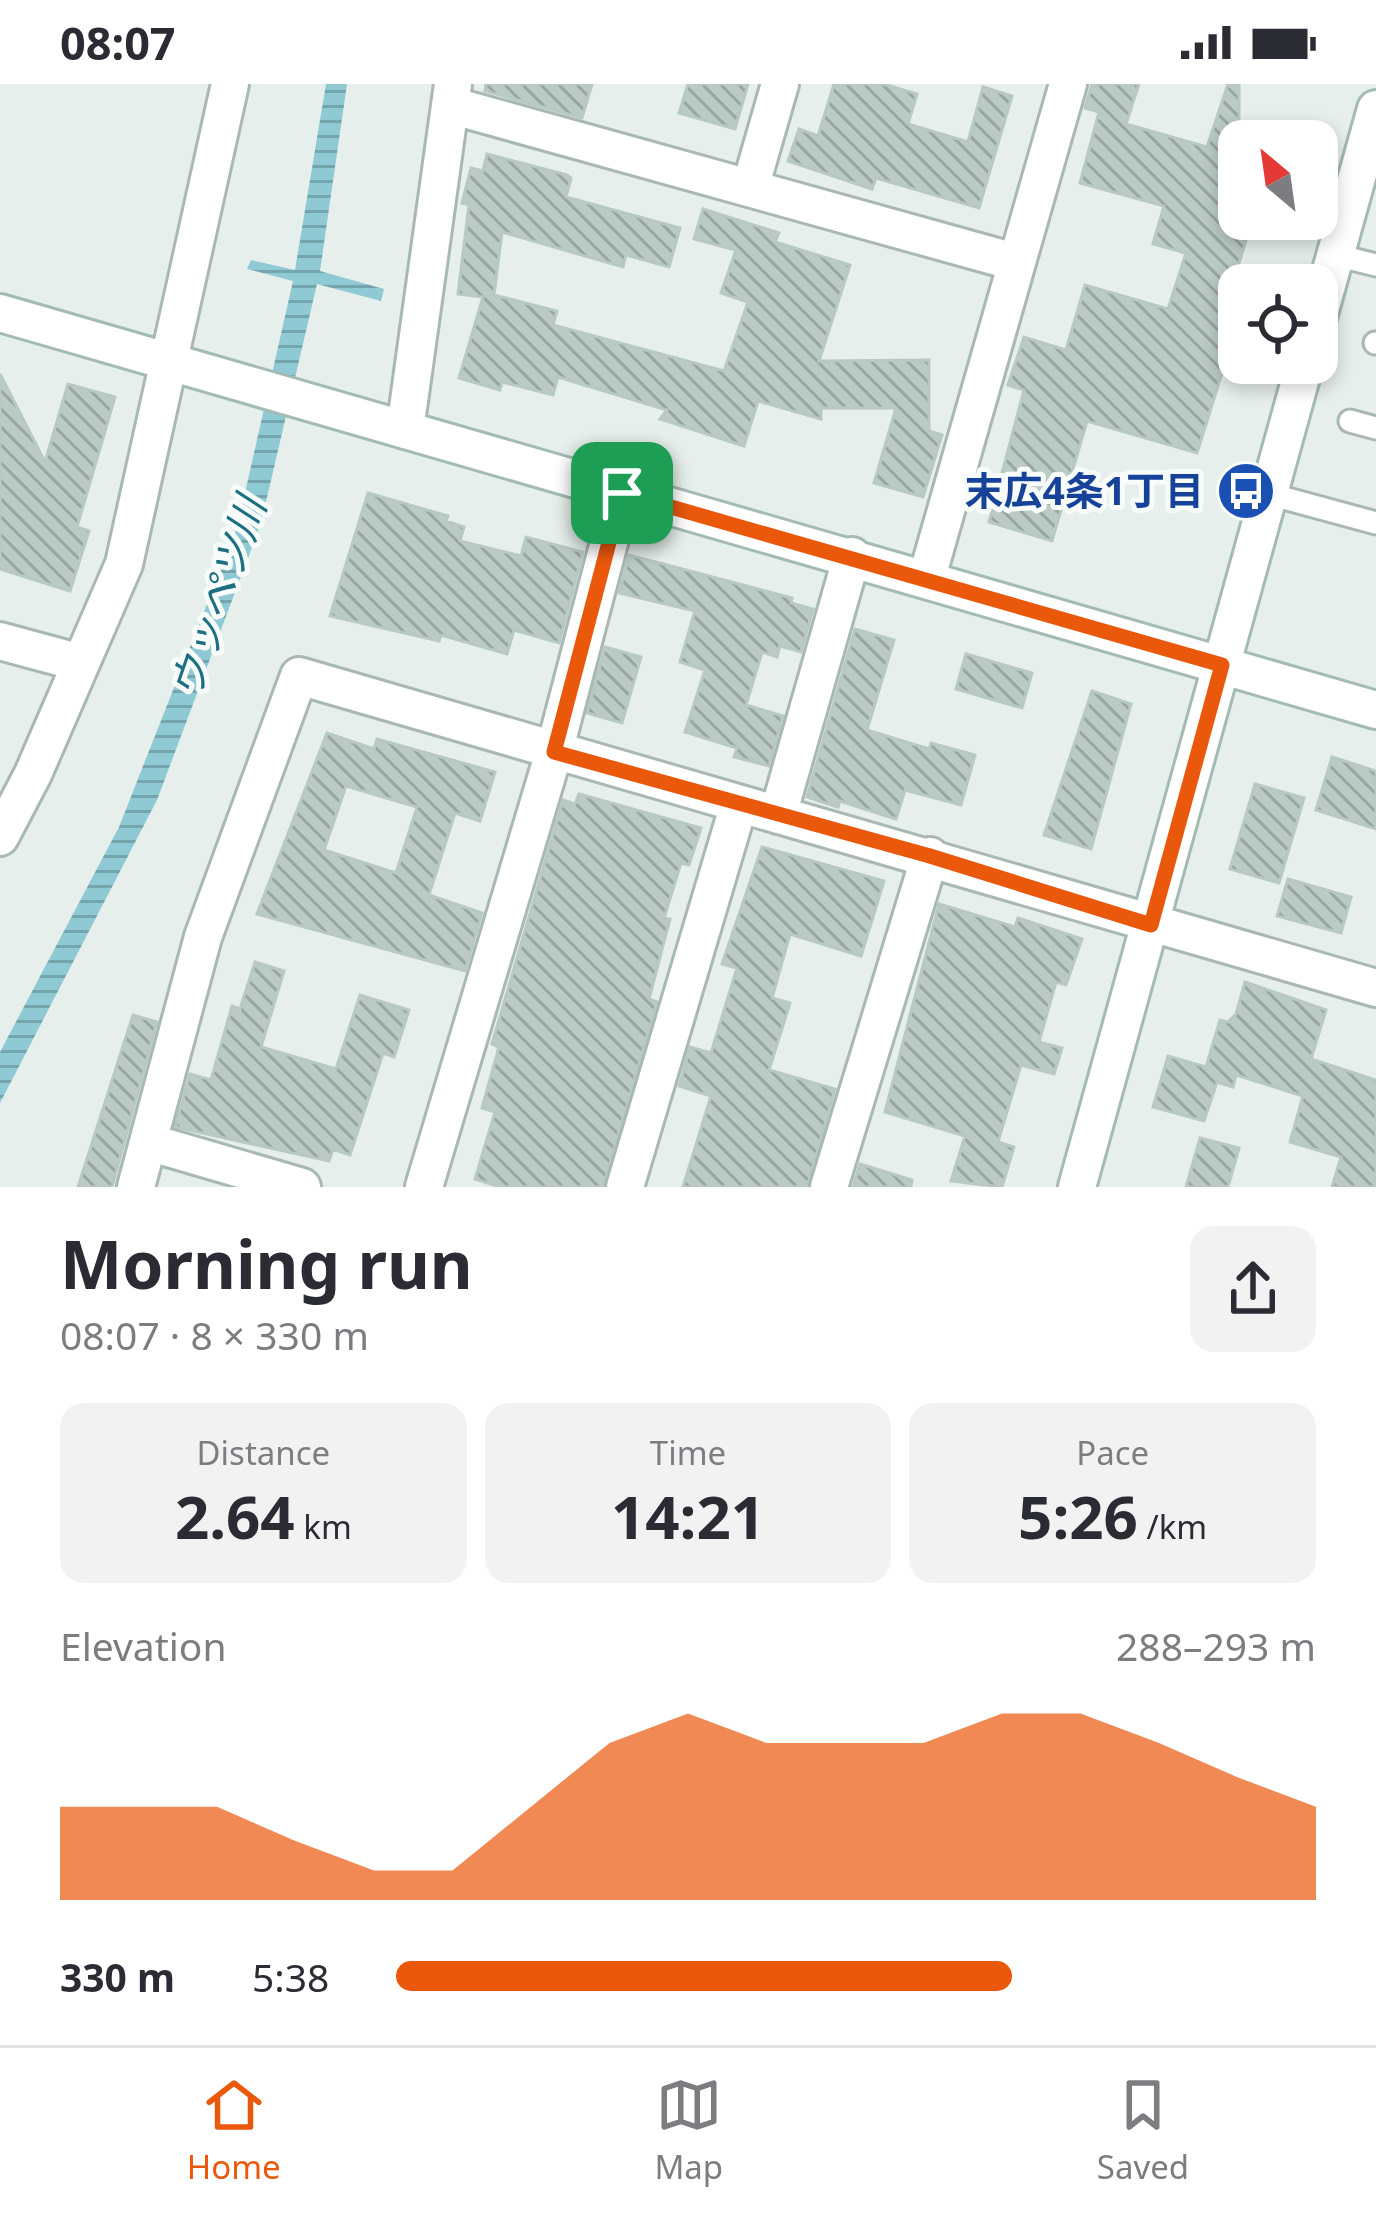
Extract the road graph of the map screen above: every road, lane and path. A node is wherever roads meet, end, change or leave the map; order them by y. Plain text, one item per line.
1 (230, 84) edge
2 (780, 84) edge
3 (1068, 84) edge
4 (451, 95) edge
5 (1374, 121) edge
6 (751, 188) junction
7 (1335, 255) junction
8 (1015, 262) junction
9 (1333, 264) edge
10 (1376, 265) edge
11 (0, 313) edge
12 (173, 362) junction
13 (1300, 384) edge
14 (1350, 421) dead end
15 (1376, 428) edge
16 (405, 430) junction
17 (622, 493) junction
18 (1269, 494) junction
19 (1376, 523) edge
20 (852, 556) junction
21 (927, 577) junction
22 (0, 641) edge
23 (81, 663) junction
24 (1222, 665) junction
25 (1376, 710) edge
26 (554, 752) junction
27 (739, 804) junction
28 (778, 815) junction
29 (0, 837) edge
30 (930, 856) junction
31 (1151, 925) junction
32 (1376, 988) edge
33 (148, 1142) junction
34 (136, 1187) edge
35 (302, 1187) edge
36 (424, 1187) edge
37 (625, 1187) edge
38 (829, 1187) edge
39 (1077, 1187) edge

1 - 12 street
2 - 6 street
3 - 8 street
4 - 6 street
4 - 16 street
5 - 7 street
6 - 8 street
7 - 9 street
7 - 10 lane
8 - 21 street
11 - 12 street
12 - 16 street
12 - 23 street
13 - 18 street
14 - 15 lane
16 - 17 street
17 - 20 street
17 - 26 street
18 - 19 lane
18 - 24 street
20 - 21 street
20 - 28 street
21 - 24 street
22 - 23 street
23 - 29 street
24 - 25 street
24 - 31 street
26 - 27 street
26 - 33 street
26 - 36 street
27 - 28 street
27 - 37 street
28 - 30 street
30 - 31 street
30 - 38 street
31 - 32 street
31 - 39 street
33 - 34 street
33 - 35 street

